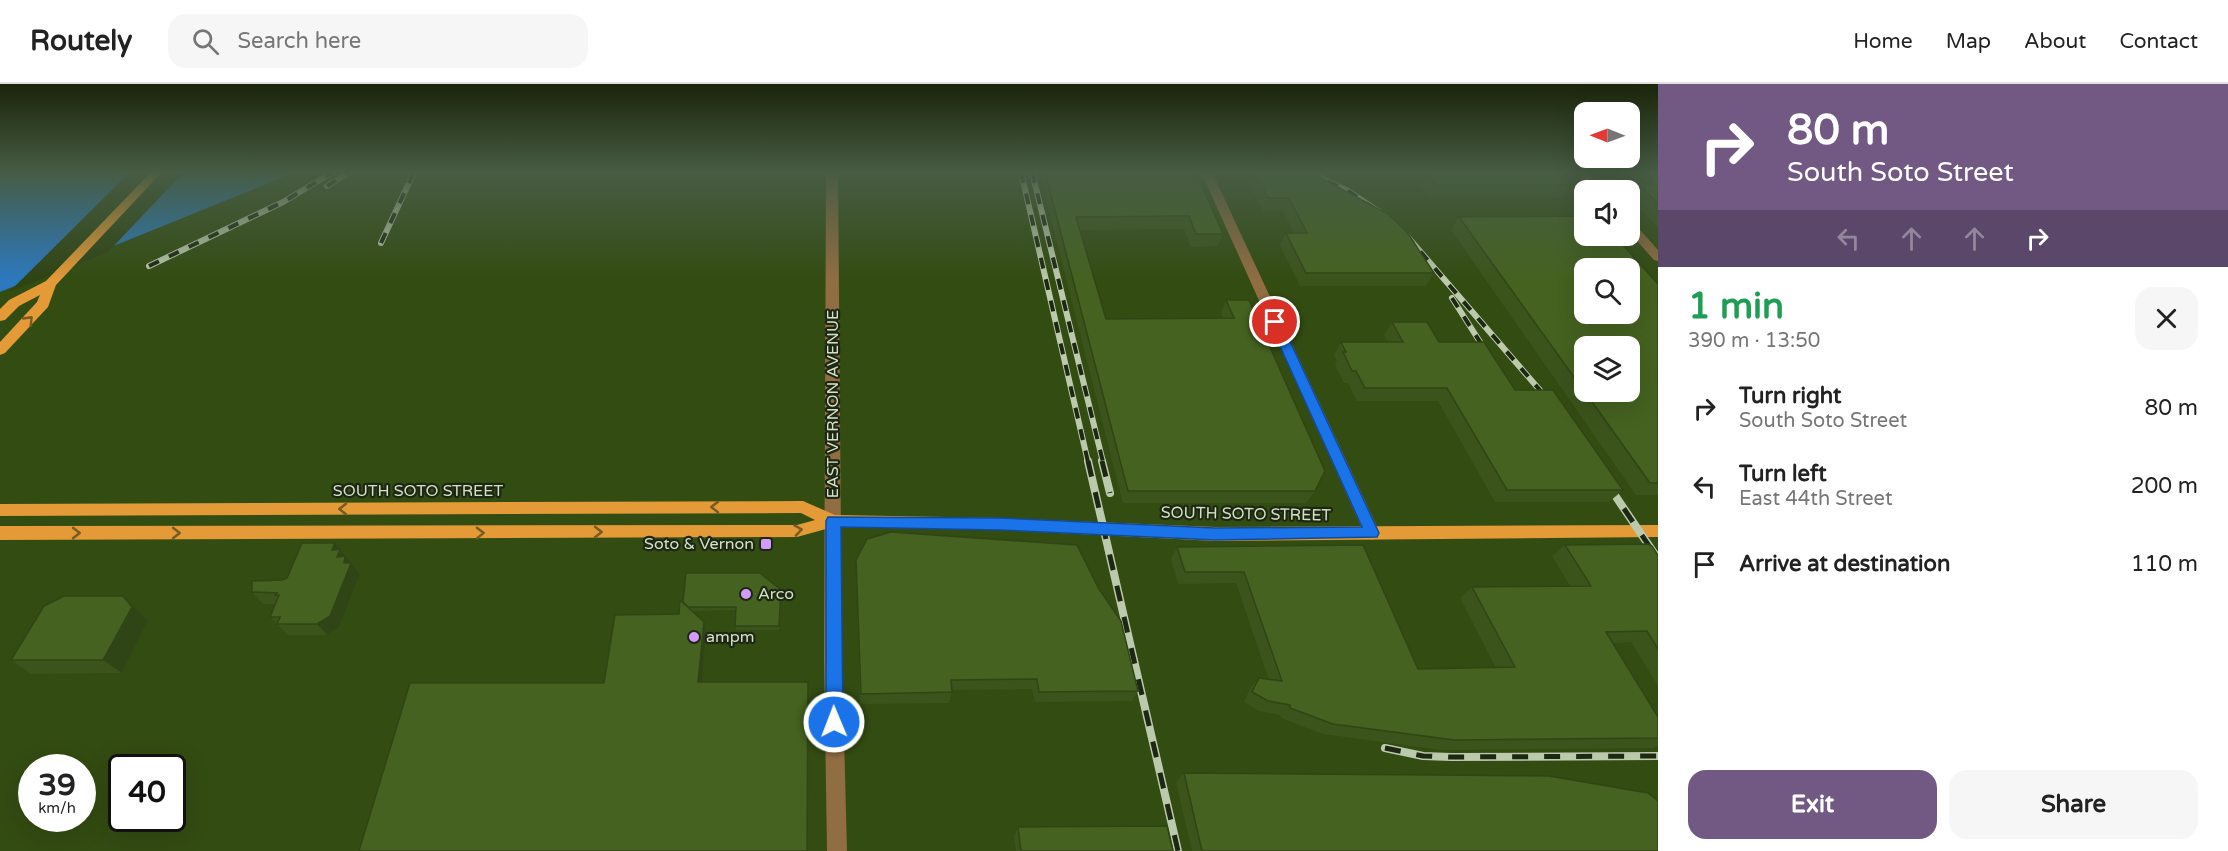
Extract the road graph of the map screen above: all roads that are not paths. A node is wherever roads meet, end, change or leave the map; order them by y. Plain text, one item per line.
1 (123, 208) edge
2 (831, 208) edge
3 (1222, 208) edge
4 (1640, 237) edge
5 (1658, 257) edge
6 (50, 284) junction
7 (0, 318) edge
8 (0, 350) edge
9 (431, 508) junction
10 (0, 510) edge
11 (833, 521) junction
12 (1658, 531) edge
13 (0, 533) edge
14 (1371, 533) junction
15 (422, 534) junction
16 (837, 851) edge

1 - 6 main road
2 - 11 street, EAST VERNON AVENUE
3 - 14 street
4 - 5 street
6 - 7 main road
8 -> 6 main road
9 -> 10 main road, SOUTH SOTO STREET
11 -> 9 main road, SOUTH SOTO STREET
9 - 15 main road
11 - 14 main road, SOUTH SOTO STREET
15 -> 11 main road, SOUTH SOTO STREET
11 - 16 street, EAST VERNON AVENUE
12 - 14 main road, SOUTH SOTO STREET
13 -> 15 main road, SOUTH SOTO STREET

